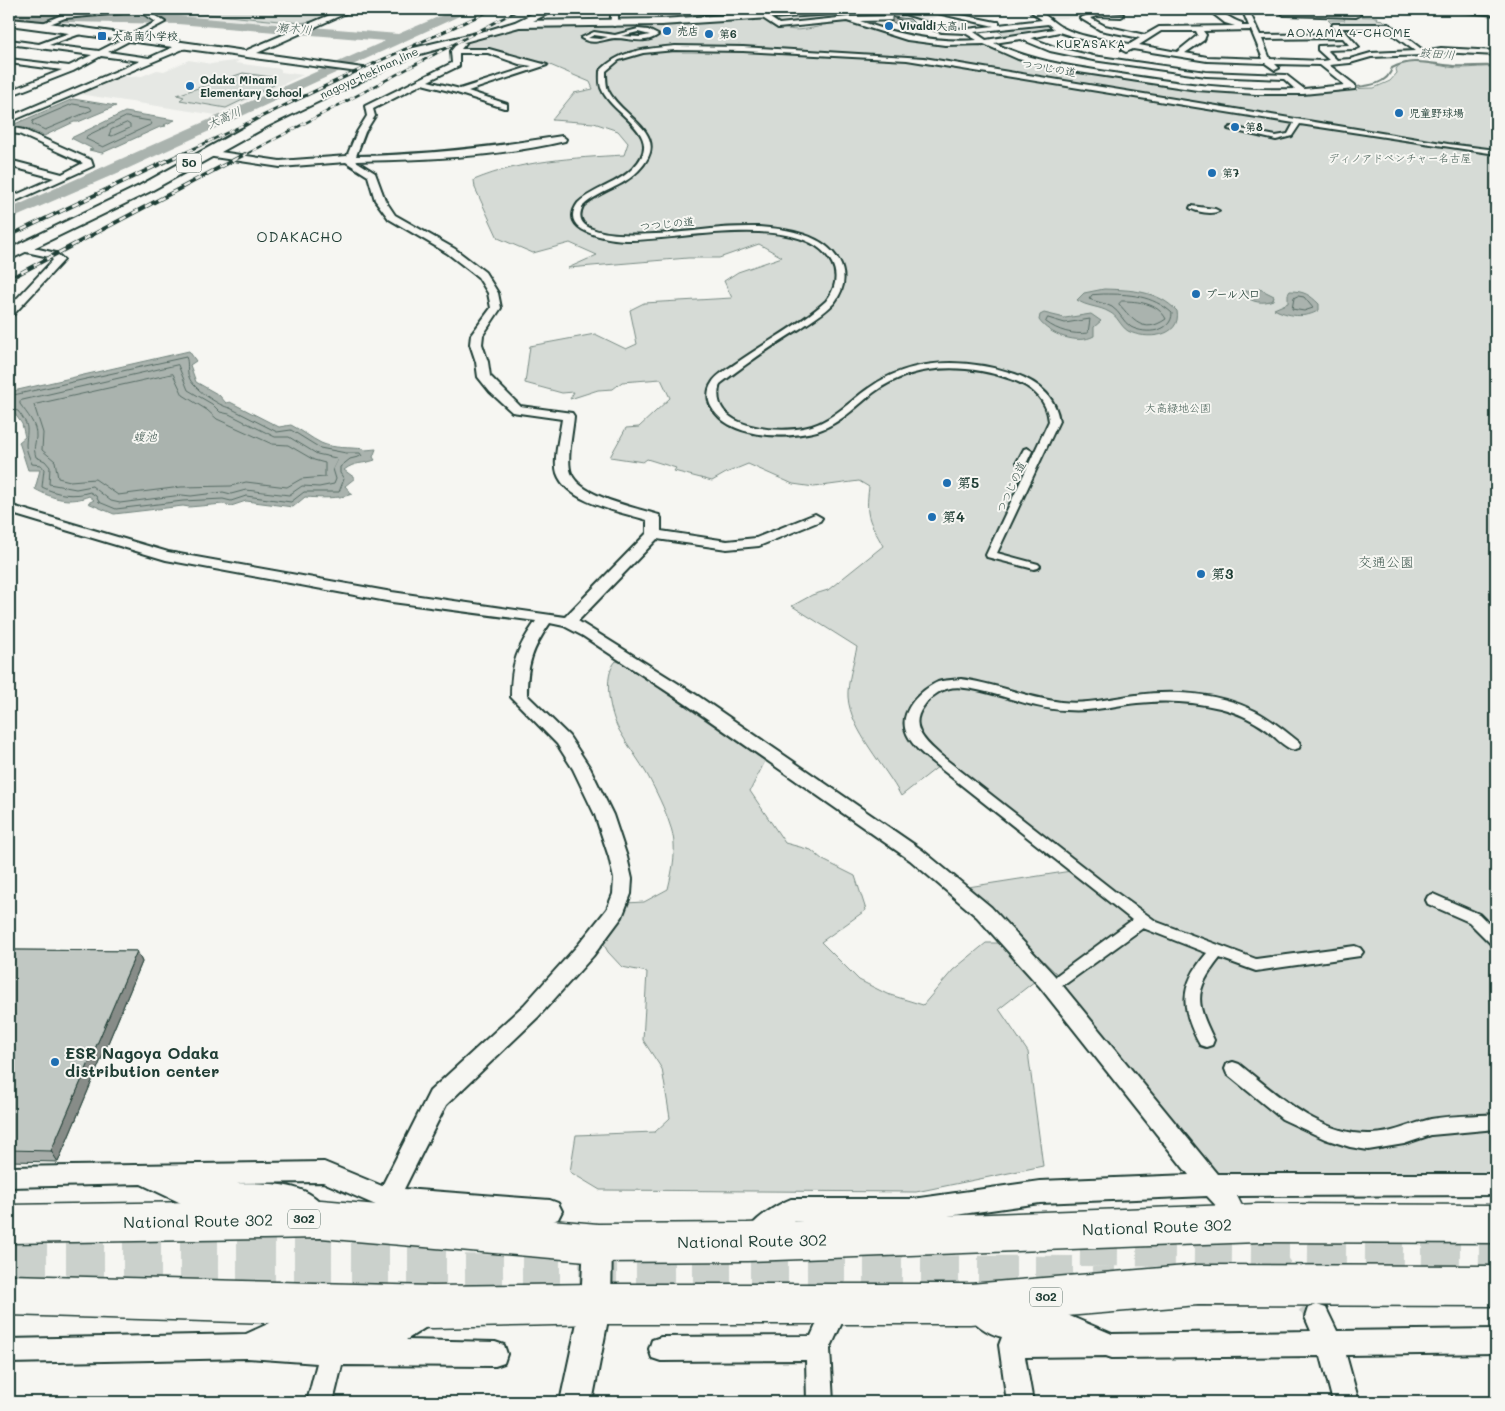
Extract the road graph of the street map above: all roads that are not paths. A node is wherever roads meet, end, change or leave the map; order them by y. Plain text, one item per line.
1 (127, 9) edge
2 (140, 9) edge
3 (351, 9) edge
4 (551, 9) edge
5 (615, 9) edge
6 (691, 9) edge
7 (864, 9) edge
8 (923, 9) edge
9 (1032, 9) edge
10 (1210, 9) edge
11 (1245, 9) edge
12 (1281, 9) edge
13 (1349, 9) edge
14 (1457, 9) edge
15 (802, 11) edge
16 (1496, 13) edge
17 (1122, 15) edge
18 (763, 16) junction
19 (62, 17) joint
20 (848, 19) junction
21 (9, 22) edge
22 (1048, 22) junction
23 (42, 24) junction
24 (519, 24) junction
25 (614, 24) junction
26 (1006, 27) junction
27 (1150, 27) dead end
28 (1252, 27) junction
29 (1159, 28) junction
30 (1198, 28) junction
31 (1061, 30) junction
32 (80, 31) junction
33 (967, 31) junction
34 (613, 36) joint
35 (1345, 36) junction
36 (1022, 37) junction
37 (1146, 37) junction
38 (1256, 37) junction
39 (131, 38) junction
40 (465, 40) junction
41 (9, 42) edge
42 (985, 44) junction
43 (185, 45) junction
44 (40, 46) junction
45 (1130, 47) junction
46 (455, 51) junction
47 (98, 53) junction
48 (1424, 53) junction
49 (247, 54) junction
50 (1496, 54) edge
51 (1177, 55) junction
52 (152, 60) junction
53 (1110, 60) junction
54 (9, 61) edge
55 (1268, 62) junction
56 (1335, 62) junction
57 (1322, 63) junction
58 (70, 69) junction
59 (370, 72) junction
60 (1097, 73) junction
61 (1286, 77) junction
62 (9, 82) edge
63 (418, 82) junction
64 (28, 86) junction
65 (47, 88) dead end
66 (56, 90) dead end
67 (460, 91) junction
68 (75, 92) junction
69 (1303, 92) junction
70 (9, 94) edge
71 (504, 106) dead end
72 (9, 120) edge
73 (1298, 121) junction
74 (1231, 129) dead end
75 (9, 130) edge
76 (562, 139) dead end
77 (1495, 152) edge
78 (207, 153) junction
79 (350, 160) junction
80 (1490, 161) dead end
81 (9, 162) edge
82 (62, 177) junction
83 (10, 200) edge
84 (1194, 208) dead end
85 (1215, 211) dead end
86 (15, 252) edge
87 (9, 313) edge
88 (1027, 451) dead end
89 (1022, 462) dead end
90 (9, 509) edge
91 (816, 518) dead end
92 (654, 534) junction
93 (1034, 566) dead end
94 (546, 618) junction
95 (568, 622) junction
96 (1294, 745) dead end
97 (1434, 900) dead end
98 (1143, 920) junction
99 (1496, 940) edge
100 (1217, 951) junction
101 (1354, 952) dead end
102 (1062, 979) dead end
103 (1206, 1040) dead end
104 (1233, 1069) dead end
105 (1496, 1122) edge
106 (142, 1174) junction
107 (209, 1174) junction
108 (9, 1177) edge
109 (1212, 1185) junction
110 (1496, 1185) edge
111 (227, 1195) junction
112 (387, 1199) junction
113 (1230, 1204) dead end
114 (550, 1211) dead end
115 (321, 1219) junction
116 (9, 1224) edge
117 (1496, 1224) edge
118 (747, 1242) junction
119 (598, 1243) junction
120 (1496, 1286) edge
121 (9, 1295) edge
122 (839, 1303) junction
123 (596, 1304) junction
124 (970, 1304) junction
125 (433, 1307) junction
126 (1317, 1317) tunnel mouth
127 (1496, 1341) edge
128 (1330, 1344) junction
129 (247, 1346) junction
130 (1112, 1346) junction
131 (818, 1348) junction
132 (661, 1349) dead end
133 (9, 1351) edge
134 (332, 1352) junction
135 (495, 1354) dead end
136 (320, 1402) edge
137 (576, 1402) edge
138 (820, 1402) edge
139 (1020, 1402) edge
140 (1346, 1402) edge

1 - 19 street
2 - 39 street
3 - 49 street
4 - 24 main road, nagoya-hekinan line / 50
5 - 25 street
6 - 18 street
7 - 15 street
8 - 26 street
9 - 22 street
10 - 28 street
11 - 28 street
12 - 13 street
14 - 16 street
15 - 18 street
17 - 37 street
18 - 20 street
18 - 25 street
19 - 23 street
20 - 33 street
20 - 42 street
21 - 23 street
22 - 26 street
22 - 31 street
23 - 32 street
24 - 25 street
24 - 40 main road, nagoya-hekinan line / 50
26 - 33 street
27 - 29 street
28 - 30 street
28 - 38 street
29 - 30 street
29 - 37 street
30 - 51 street
31 - 36 street
31 - 45 street
32 - 39 street
32 - 44 street
33 - 42 street
34 - 34 street
35 - 38 street
35 - 48 street
35 - 56 street
36 - 42 street
36 - 53 street
37 - 45 street
38 - 55 street
39 - 43 street
39 - 47 street
40 - 46 street
40 - 59 main road, nagoya-hekinan line / 50
41 - 44 street
42 - 60 street
43 - 49 street
43 - 52 street
44 - 47 street
45 - 51 street
45 - 53 street
46 - 63 street
46 - 67 street
47 - 52 street
47 - 58 street
48 - 50 street
48 - 56 street
49 - 59 street
51 - 55 street
52 - 68 street
53 - 60 street
53 - 61 street
54 - 58 street
55 - 57 street
55 - 61 street
56 - 57 street
57 - 69 street
58 - 64 street
59 - 78 main road, nagoya-hekinan line / 50
60 - 69 street
61 - 69 street
62 - 64 street
63 - 67 street
63 - 79 street
64 - 65 street
64 - 70 street
66 - 68 street
67 - 71 street
68 - 72 street
73 - 74 street
73 - 77 street
73 - 93 street, つつじの道
75 - 82 street
76 - 79 street
77 - 80 street
78 - 79 street
78 - 86 main road, nagoya-hekinan line / 50
79 - 92 street
81 - 82 street
82 - 83 street
84 - 85 street
86 - 87 street
88 - 89 street
90 - 94 street
91 - 92 street
92 - 95 street
94 - 95 street
94 - 112 street
95 - 109 street
96 - 98 street
97 - 99 street
98 - 100 street
98 - 102 street
100 - 101 street
100 - 103 street
104 - 105 street
106 - 107 street
106 - 108 street
106 - 111 street
107 - 111 street
107 - 112 street
109 - 110 street
109 - 113 street
109 - 118 street
111 - 115 street
112 - 114 street
115 - 116 highway, National Route 302 / 302
115 - 119 highway, National Route 302 / 302
117 - 118 highway, National Route 302 / 302
118 - 119 highway, National Route 302 / 302
119 - 123 street
120 - 124 highway, 302
121 - 125 highway, 302
122 - 123 highway, 302
122 - 124 highway, 302
122 - 131 street
123 - 125 highway, 302
123 - 137 street
124 - 130 street
125 - 129 street
126 - 128 street
127 - 128 street
128 - 130 street
128 - 140 street
129 - 133 street
129 - 134 street
130 - 139 street
131 - 132 street
131 - 138 street
134 - 135 street
134 - 136 street

